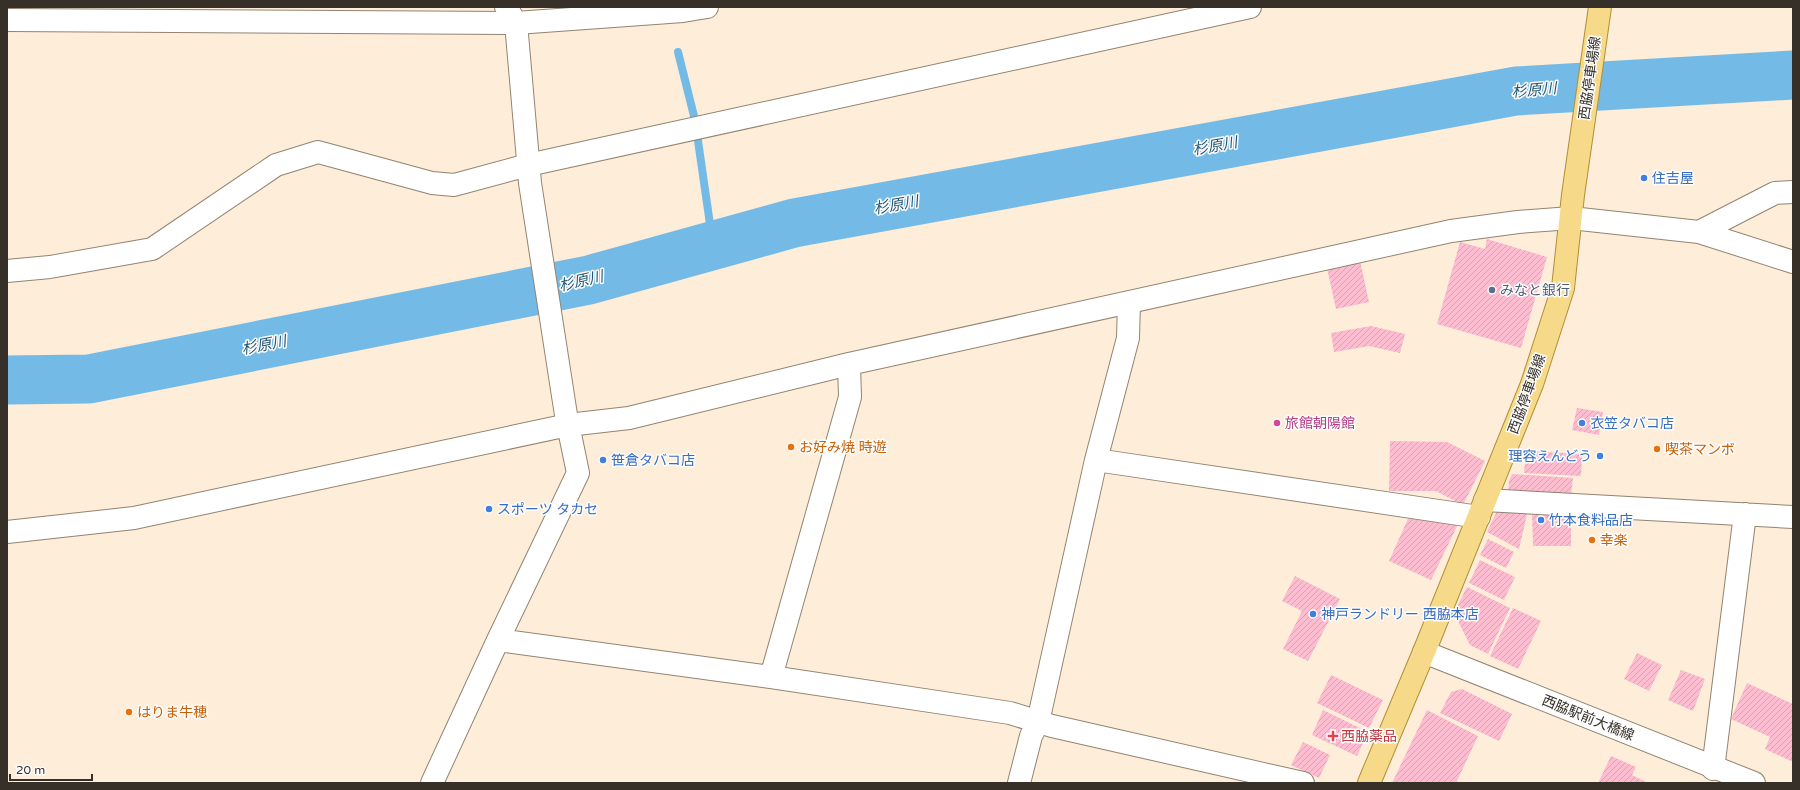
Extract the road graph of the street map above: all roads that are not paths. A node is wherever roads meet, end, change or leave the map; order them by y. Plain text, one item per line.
1 (707, 7) edge
2 (1250, 7) edge
3 (1600, 7) edge
4 (511, 15) edge
5 (7, 20) edge
6 (529, 174) junction
7 (1793, 192) edge
8 (1571, 218) junction
9 (1699, 232) junction
10 (1793, 262) edge
11 (7, 271) edge
12 (1129, 302) junction
13 (849, 364) junction
14 (567, 420) junction
15 (1096, 460) junction
16 (1482, 508) junction
17 (1745, 514) junction
18 (1793, 517) edge
19 (7, 532) edge
20 (498, 640) junction
21 (1424, 652) junction
22 (771, 677) junction
23 (1038, 722) junction
24 (1713, 768) junction
25 (432, 783) edge
26 (1019, 783) edge
27 (1303, 783) edge
28 (1369, 783) edge
29 (1754, 783) edge

1 - 4 street
2 - 6 street
3 - 8 main road, 西脇停車場線
4 - 5 street
4 - 6 street
6 - 11 street
6 - 14 street
7 - 9 street
8 - 9 street
8 - 12 street
8 - 16 main road, 西脇停車場線
9 - 10 street
12 - 13 street
12 - 15 street
13 - 14 street
13 - 22 street
14 - 19 street
14 - 20 street
15 - 16 street
15 - 23 street
16 - 17 street
16 - 21 main road, 西脇停車場線
17 - 18 street
17 - 24 street
20 - 22 street
20 - 25 street
21 - 24 street, 西脇駅前大橋線
21 - 28 main road, 西脇停車場線
22 - 23 street
23 - 26 street
23 - 27 street
24 - 29 street, 西脇駅前大橋線

